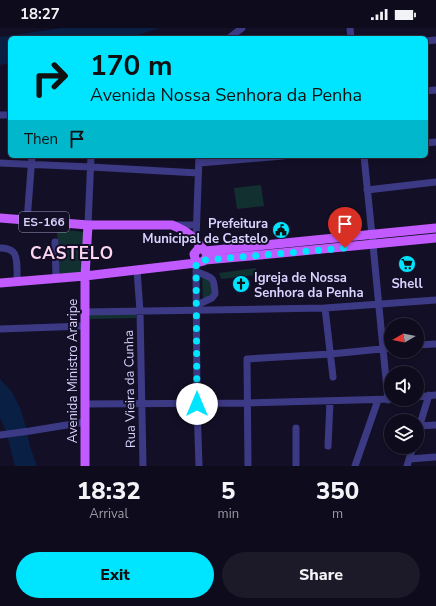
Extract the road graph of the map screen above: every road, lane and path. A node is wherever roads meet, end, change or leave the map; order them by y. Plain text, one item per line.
1 (242, 28) edge
2 (232, 36) edge
3 (32, 158) edge
4 (91, 158) edge
5 (227, 158) edge
6 (364, 158) edge
7 (199, 159) edge
8 (0, 163) edge
9 (31, 164) junction
10 (91, 167) junction
11 (198, 173) junction
12 (436, 182) edge
13 (368, 190) junction
14 (0, 218) edge
15 (27, 221) junction
16 (88, 225) junction
17 (172, 225) junction
18 (196, 225) junction
19 (436, 228) edge
20 (372, 235) junction
21 (436, 238) edge
22 (196, 240) junction
23 (55, 242) dead end
24 (259, 245) junction
25 (373, 245) junction
26 (0, 248) edge
27 (260, 256) junction
28 (201, 259) junction
29 (137, 270) junction
30 (85, 276) junction
31 (56, 278) junction
32 (17, 281) junction
33 (0, 283) edge
34 (436, 300) edge
35 (379, 304) junction
36 (197, 308) junction
37 (325, 308) junction
38 (140, 311) junction
39 (85, 312) junction
40 (85, 326) junction
41 (0, 329) edge
42 (436, 344) edge
43 (424, 345) edge
44 (383, 349) junction
45 (331, 354) junction
46 (385, 366) edge
47 (333, 377) dead end
48 (432, 395) edge
49 (378, 400) junction
50 (384, 400) edge
51 (330, 401) junction
52 (142, 403) junction
53 (248, 403) junction
54 (85, 404) junction
55 (197, 404) junction
56 (424, 415) edge
57 (85, 422) junction
58 (436, 425) edge
59 (296, 428) dead end
60 (424, 428) edge
61 (1, 435) edge
62 (328, 446) dead end
63 (436, 457) edge
64 (408, 462) edge
65 (85, 466) edge
66 (143, 466) edge
67 (199, 466) edge
68 (248, 466) edge
69 (296, 466) edge
70 (355, 466) edge

1 - 2 street
3 - 9 street
4 - 10 street
5 - 7 street
6 - 13 street
7 - 11 street
8 - 9 street
9 - 10 street
9 - 15 street
10 - 11 street
10 - 16 street
11 - 18 street
12 - 13 street
13 - 20 street
14 - 15 main road, ES-166
15 - 16 main road, ES-166
16 - 17 main road, ES-166
16 - 30 main road, Avenida Ministro Araripe
17 - 18 street
17 - 22 main road
18 - 22 street
19 - 20 main road
20 - 24 main road
20 - 25 street
21 - 25 main road
22 - 28 main road
23 - 31 street
24 - 27 main road
24 - 28 main road
25 - 27 main road
25 - 35 street
26 - 32 street
27 - 28 main road
28 - 29 main road
28 - 36 street
28 - 36 street
29 - 30 main road
29 - 38 street, Rua Vieira da Cunha
30 - 31 main road
30 - 39 main road, Avenida Ministro Araripe
31 - 32 main road
32 - 33 main road
34 - 35 street
35 - 37 street
35 - 44 street
36 - 37 street
36 - 38 street
36 - 55 street
37 - 45 street
38 - 39 street
38 - 52 street, Rua Vieira da Cunha
39 - 40 main road, Avenida Ministro Araripe
40 - 41 street
40 - 54 main road, Avenida Ministro Araripe
42 - 43 street
44 - 45 street
44 - 46 street
45 - 47 street
45 - 53 street
48 - 56 street
49 - 50 street
49 - 51 street
49 - 70 street
51 - 53 street
51 - 62 street
52 - 54 street
52 - 55 street
52 - 66 street, Rua Vieira da Cunha
53 - 55 street
53 - 68 street
54 - 57 main road, Avenida Ministro Araripe
55 - 67 street
57 - 61 street
57 - 65 main road, Avenida Ministro Araripe
58 - 60 street
59 - 69 street
63 - 64 street

